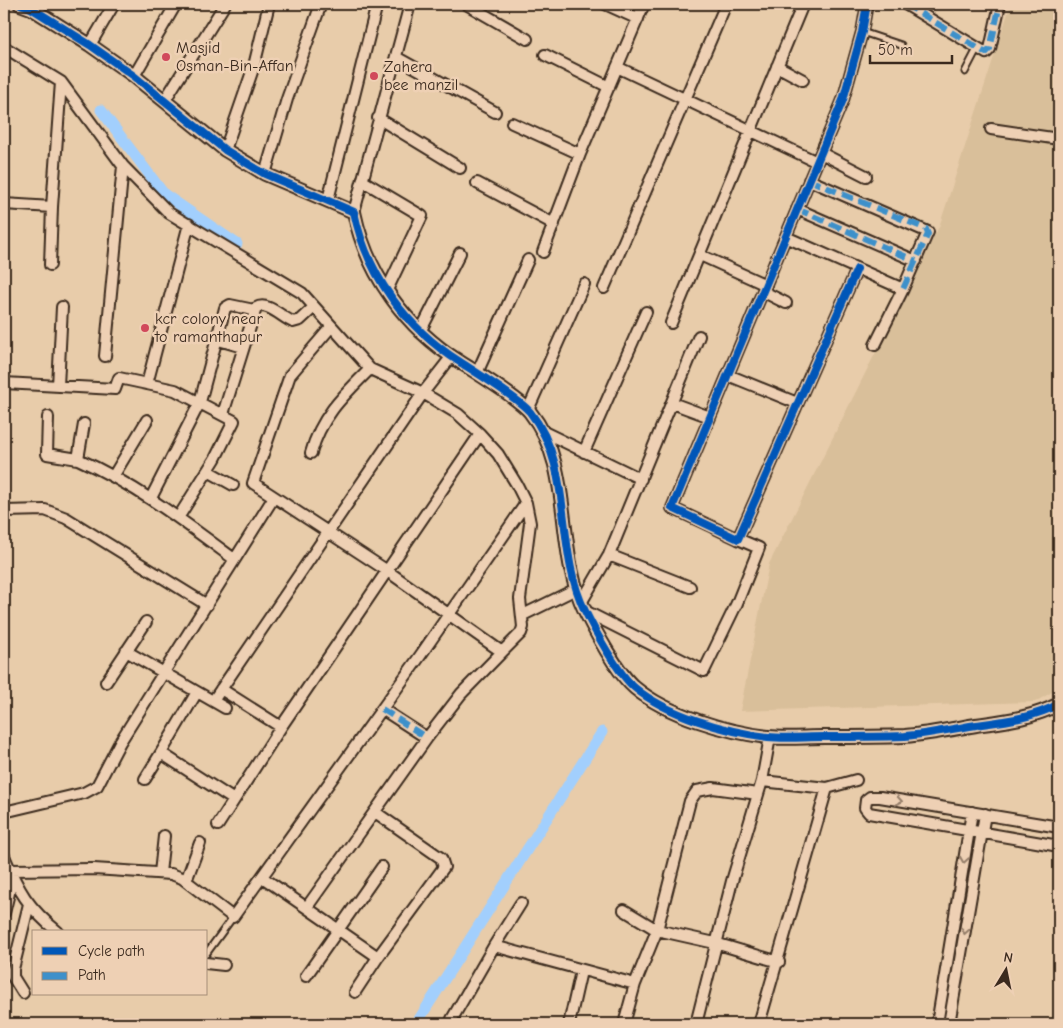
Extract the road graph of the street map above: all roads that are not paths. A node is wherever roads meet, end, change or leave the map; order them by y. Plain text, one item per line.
1 (114, 4) edge
2 (176, 4) edge
3 (225, 4) edge
4 (268, 4) edge
5 (321, 4) edge
6 (377, 4) edge
7 (410, 4) edge
8 (466, 4) edge
9 (606, 4) edge
10 (644, 4) edge
11 (726, 4) edge
12 (803, 4) edge
13 (867, 4) edge
14 (905, 4) edge
15 (1000, 4) edge
16 (28, 5) edge
17 (638, 19) junction
18 (862, 32) junction
19 (527, 39) dead end
20 (90, 45) junction
21 (901, 45) dead end
22 (4, 47) edge
23 (977, 49) junction
24 (545, 55) dead end
25 (396, 57) junction
26 (777, 66) junction
27 (617, 67) junction
28 (965, 72) dead end
29 (134, 76) junction
30 (803, 80) dead end
31 (61, 82) junction
32 (609, 87) junction
33 (685, 99) junction
34 (165, 100) junction
35 (495, 112) dead end
36 (378, 118) junction
37 (512, 123) dead end
38 (991, 129) dead end
39 (750, 130) junction
40 (1059, 139) edge
41 (225, 150) junction
42 (580, 154) junction
43 (819, 158) junction
44 (123, 166) junction
45 (460, 168) dead end
46 (264, 174) junction
47 (866, 176) dead end
48 (809, 180) junction
49 (363, 181) junction
50 (477, 183) dead end
51 (328, 200) junction
52 (4, 204) edge
53 (52, 207) junction
54 (797, 210) junction
55 (354, 212) junction
56 (188, 224) junction
57 (554, 224) junction
58 (786, 237) junction
59 (460, 252) dead end
60 (544, 252) dead end
61 (700, 255) junction
62 (528, 260) dead end
63 (916, 261) junction
64 (50, 265) dead end
65 (857, 269) junction
66 (584, 284) dead end
67 (604, 288) dead end
68 (765, 288) junction
69 (903, 289) junction
70 (387, 290) junction
71 (786, 303) dead end
72 (62, 307) dead end
73 (314, 307) junction
74 (254, 310) junction
75 (646, 312) dead end
76 (671, 323) dead end
77 (331, 326) junction
78 (420, 332) junction
79 (699, 336) dead end
80 (215, 339) junction
81 (875, 345) dead end
82 (243, 346) junction
83 (105, 356) dead end
84 (452, 356) junction
85 (370, 368) junction
86 (477, 373) junction
87 (728, 375) junction
88 (4, 383) edge
89 (147, 384) junction
90 (58, 386) junction
91 (426, 390) junction
92 (200, 402) junction
93 (797, 402) junction
94 (672, 403) junction
95 (528, 410) junction
96 (223, 414) junction
97 (48, 417) dead end
98 (710, 417) junction
99 (146, 420) dead end
100 (84, 424) dead end
101 (544, 432) junction
102 (480, 434) junction
103 (584, 452) junction
104 (311, 453) dead end
105 (78, 458) junction
106 (208, 471) junction
107 (114, 474) junction
108 (641, 480) junction
109 (233, 485) dead end
110 (151, 498) junction
111 (274, 498) junction
112 (526, 503) junction
113 (4, 511) edge
114 (178, 518) junction
115 (328, 532) junction
116 (738, 539) junction
117 (609, 555) junction
118 (234, 559) junction
119 (386, 570) junction
120 (690, 587) dead end
121 (576, 589) junction
122 (207, 605) junction
123 (583, 607) junction
124 (526, 613) junction
125 (449, 614) junction
126 (146, 622) dead end
127 (126, 651) junction
128 (502, 652) junction
129 (164, 673) junction
130 (106, 682) dead end
131 (221, 689) junction
132 (197, 692) junction
133 (213, 701) junction
134 (1059, 704) edge
135 (225, 708) dead end
136 (382, 709) junction
137 (281, 727) junction
138 (427, 738) junction
139 (769, 744) junction
140 (161, 752) junction
141 (763, 778) junction
142 (145, 779) dead end
143 (856, 780) dead end
144 (827, 788) junction
145 (758, 794) junction
146 (234, 800) junction
147 (4, 812) edge
148 (375, 812) junction
149 (972, 812) junction
150 (986, 814) junction
151 (218, 826) dead end
152 (1059, 827) edge
153 (969, 830) junction
154 (982, 832) junction
155 (164, 836) dead end
156 (200, 843) dead end
157 (1059, 846) edge
158 (4, 856) edge
159 (382, 867) dead end
160 (12, 873) junction
161 (160, 873) junction
162 (262, 877) junction
163 (186, 881) junction
164 (29, 904) junction
165 (521, 904) dead end
166 (307, 907) junction
167 (624, 910) dead end
168 (4, 913) edge
169 (233, 917) junction
170 (338, 929) junction
171 (56, 930) edge
172 (657, 930) junction
173 (715, 943) junction
174 (494, 946) junction
175 (208, 951) edge
176 (378, 957) junction
177 (778, 962) junction
178 (208, 963) edge
179 (224, 965) dead end
180 (581, 971) junction
181 (306, 976) dead end
182 (635, 984) junction
183 (355, 992) dead end
184 (23, 993) dead end
185 (452, 1019) dead end
186 (568, 1024) edge
187 (624, 1024) edge
188 (696, 1024) edge
189 (759, 1024) edge
190 (937, 1024) edge
191 (949, 1024) edge

1 - 20 street
2 - 29 street
3 - 34 street
4 - 41 street
5 - 46 street
6 - 51 street
7 - 25 street
8 - 19 street
9 - 17 street
10 - 17 street
11 - 33 street
12 - 26 street
13 - 18 street
14 - 23 street
15 - 23 street
16 - 20 street
17 - 27 street
18 - 21 lane
18 - 43 street
20 - 29 street
22 - 31 street
23 - 28 lane
24 - 32 street
25 - 35 street
25 - 36 street
26 - 30 street
26 - 39 street
27 - 32 street
27 - 33 street
29 - 34 street
31 - 44 street
31 - 53 street
32 - 42 street
33 - 39 street
33 - 67 street
34 - 41 street
36 - 45 street
36 - 49 street
37 - 42 street
38 - 40 street
39 - 43 street
39 - 61 street
41 - 46 street
42 - 57 street
43 - 47 street
43 - 48 street
44 - 56 street
44 - 83 street
46 - 51 street
48 - 54 street
48 - 63 street
49 - 55 street
49 - 70 street
50 - 57 street
51 - 55 street
52 - 53 street
53 - 64 street
54 - 58 street
54 - 63 street
55 - 70 street
56 - 73 street
56 - 89 street
57 - 60 street
58 - 65 street
58 - 68 street
59 - 78 street
61 - 68 street
61 - 76 street
62 - 86 street
63 - 69 street
65 - 69 street
65 - 93 street
66 - 95 street
68 - 71 street
68 - 87 street
69 - 81 street
70 - 78 street
72 - 90 street
73 - 74 street
73 - 77 street
74 - 80 street
74 - 82 street
75 - 103 street
77 - 85 street
77 - 111 street
78 - 84 street
79 - 94 street
80 - 82 street
80 - 92 street
82 - 96 street
84 - 86 street
84 - 91 street
85 - 91 street
85 - 104 street
86 - 95 street
87 - 93 street
87 - 98 street
88 - 90 street
89 - 90 street
89 - 92 street
91 - 102 street
91 - 115 street
92 - 96 street
92 - 110 street
93 - 116 street
94 - 98 street
94 - 108 street
95 - 101 street
96 - 106 street
97 - 105 street
98 - 116 street
99 - 107 street
100 - 105 street
101 - 103 street
101 - 121 street
102 - 112 street
102 - 119 street
103 - 108 street
105 - 107 street
106 - 109 street
106 - 114 street
107 - 110 street
108 - 117 street
110 - 114 street
111 - 115 street
111 - 118 street
112 - 124 street
112 - 125 street
113 - 122 street
114 - 118 street
115 - 119 street
115 - 131 street
116 - 123 street
117 - 120 street
117 - 123 street
118 - 122 street
119 - 125 street
119 - 137 street
121 - 123 street
121 - 124 street
122 - 129 street
123 - 139 street
124 - 128 street
125 - 128 street
125 - 136 street
126 - 127 street
127 - 129 street
127 - 130 street
128 - 138 street
129 - 132 street
129 - 147 street
131 - 133 street
131 - 137 street
132 - 133 street
132 - 140 street
133 - 135 street
134 - 139 street
136 - 138 street
136 - 162 street
137 - 146 street
138 - 148 street
139 - 141 street
140 - 142 street
140 - 146 street
141 - 144 street
141 - 145 street
143 - 144 street
144 - 177 street
145 - 172 street
145 - 173 street
146 - 151 street
148 - 166 street
148 - 176 street
149 - 150 street
149 - 153 street
153 -> 149 street
150 - 152 street
150 - 154 street
153 - 154 street
153 -> 190 street
154 - 157 street
154 -> 191 street
155 - 161 street
156 - 163 street
158 - 160 street
159 - 170 street
160 - 161 street
160 - 164 street
160 - 168 street
161 - 163 street
162 - 166 street
162 - 169 street
163 - 169 street
164 - 171 street
164 - 184 street
165 - 174 street
166 - 170 street
167 - 172 street
169 - 175 lane
170 - 176 street
170 - 181 street
172 - 173 street
172 - 182 street
173 - 177 street
173 - 188 street
174 - 180 street
174 - 185 street
176 - 183 street
177 - 189 street
178 - 179 street
180 - 182 street
180 - 186 street
182 - 187 street

